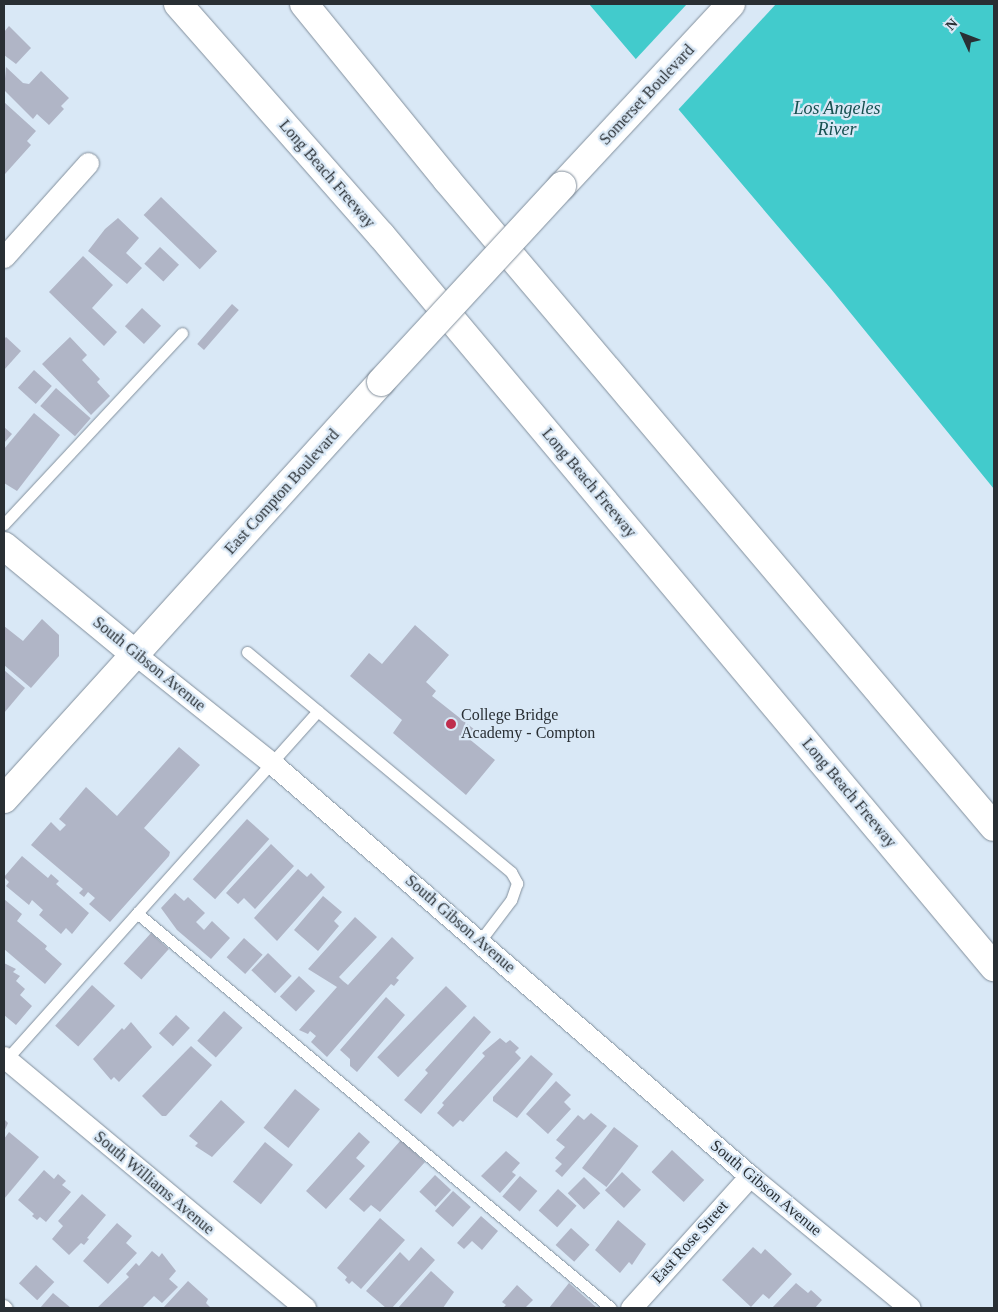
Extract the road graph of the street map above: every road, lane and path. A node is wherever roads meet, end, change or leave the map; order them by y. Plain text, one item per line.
1 (178, 4) edge
2 (304, 4) edge
3 (731, 4) edge
4 (88, 163) dead end
5 (562, 186) joint
6 (4, 257) edge
7 (182, 333) dead end
8 (4, 524) edge
9 (4, 546) edge
10 (247, 652) dead end
11 (135, 654) junction
12 (318, 711) junction
13 (274, 765) junction
14 (4, 800) edge
15 (994, 827) edge
16 (137, 913) junction
17 (480, 941) junction
18 (994, 967) edge
19 (5, 1059) edge
20 (750, 1176) junction
21 (4, 1305) edge
22 (7, 1308) edge
23 (305, 1308) edge
24 (611, 1308) edge
25 (631, 1308) edge
26 (910, 1308) edge

1 - 18 main road, Long Beach Freeway
2 - 15 main road
3 - 5 main road, Somerset Boulevard
4 - 6 street
5 - 11 main road, East Compton Boulevard, bridge
7 - 8 lane
9 - 11 main road, South Gibson Avenue
10 - 12 lane
11 - 13 street, South Gibson Avenue
11 - 14 main road, East Compton Boulevard
12 - 13 lane
12 - 17 lane
13 - 16 lane
13 - 17 street, South Gibson Avenue
16 - 19 lane
16 - 24 lane
17 - 20 street, South Gibson Avenue
19 - 23 street, South Williams Avenue
20 - 25 street, East Rose Street
20 - 26 street, South Gibson Avenue
21 - 22 lane

